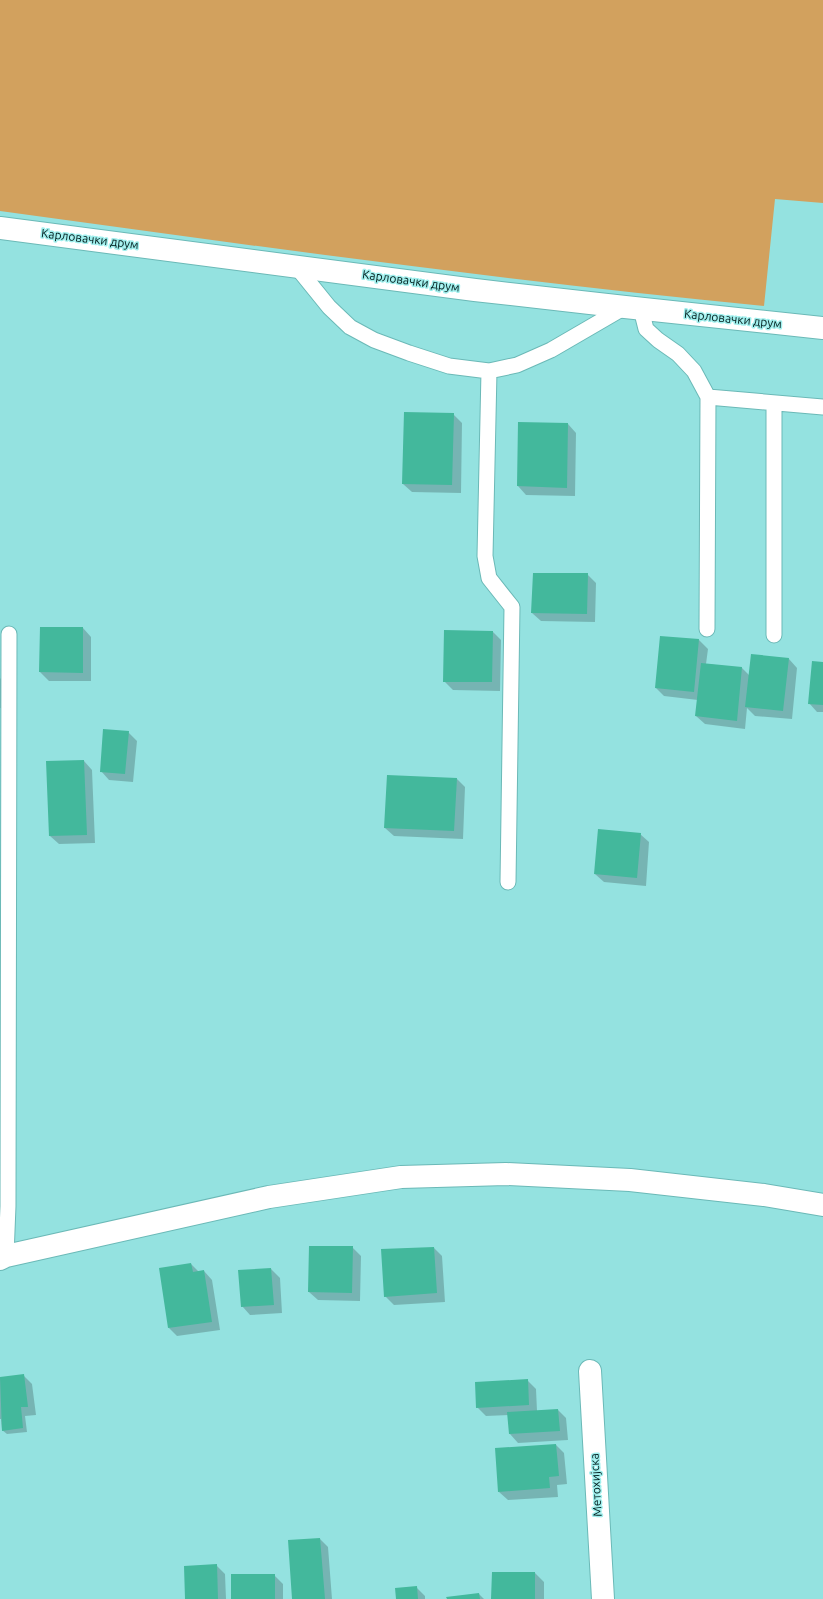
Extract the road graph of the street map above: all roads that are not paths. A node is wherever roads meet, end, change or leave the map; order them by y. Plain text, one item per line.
1 (0, 228) edge
2 (295, 266) junction
3 (633, 308) junction
4 (823, 328) edge
5 (489, 371) junction
6 (708, 397) junction
7 (774, 404) junction
8 (823, 407) edge
9 (707, 629) dead end
10 (9, 634) dead end
11 (774, 635) dead end
12 (508, 882) dead end
13 (823, 1205) edge
14 (3, 1258) edge
15 (590, 1371) dead end
16 (603, 1599) edge

1 - 2 street, Карловачки друм
2 - 3 street, Карловачки друм
2 - 5 lane
3 - 4 street, Карловачки друм
3 - 5 lane
3 - 6 lane
5 - 12 lane
6 - 7 lane
6 - 9 lane
7 - 8 lane
7 - 11 lane
10 - 14 lane
13 - 14 street
15 - 16 street, Метохијска

